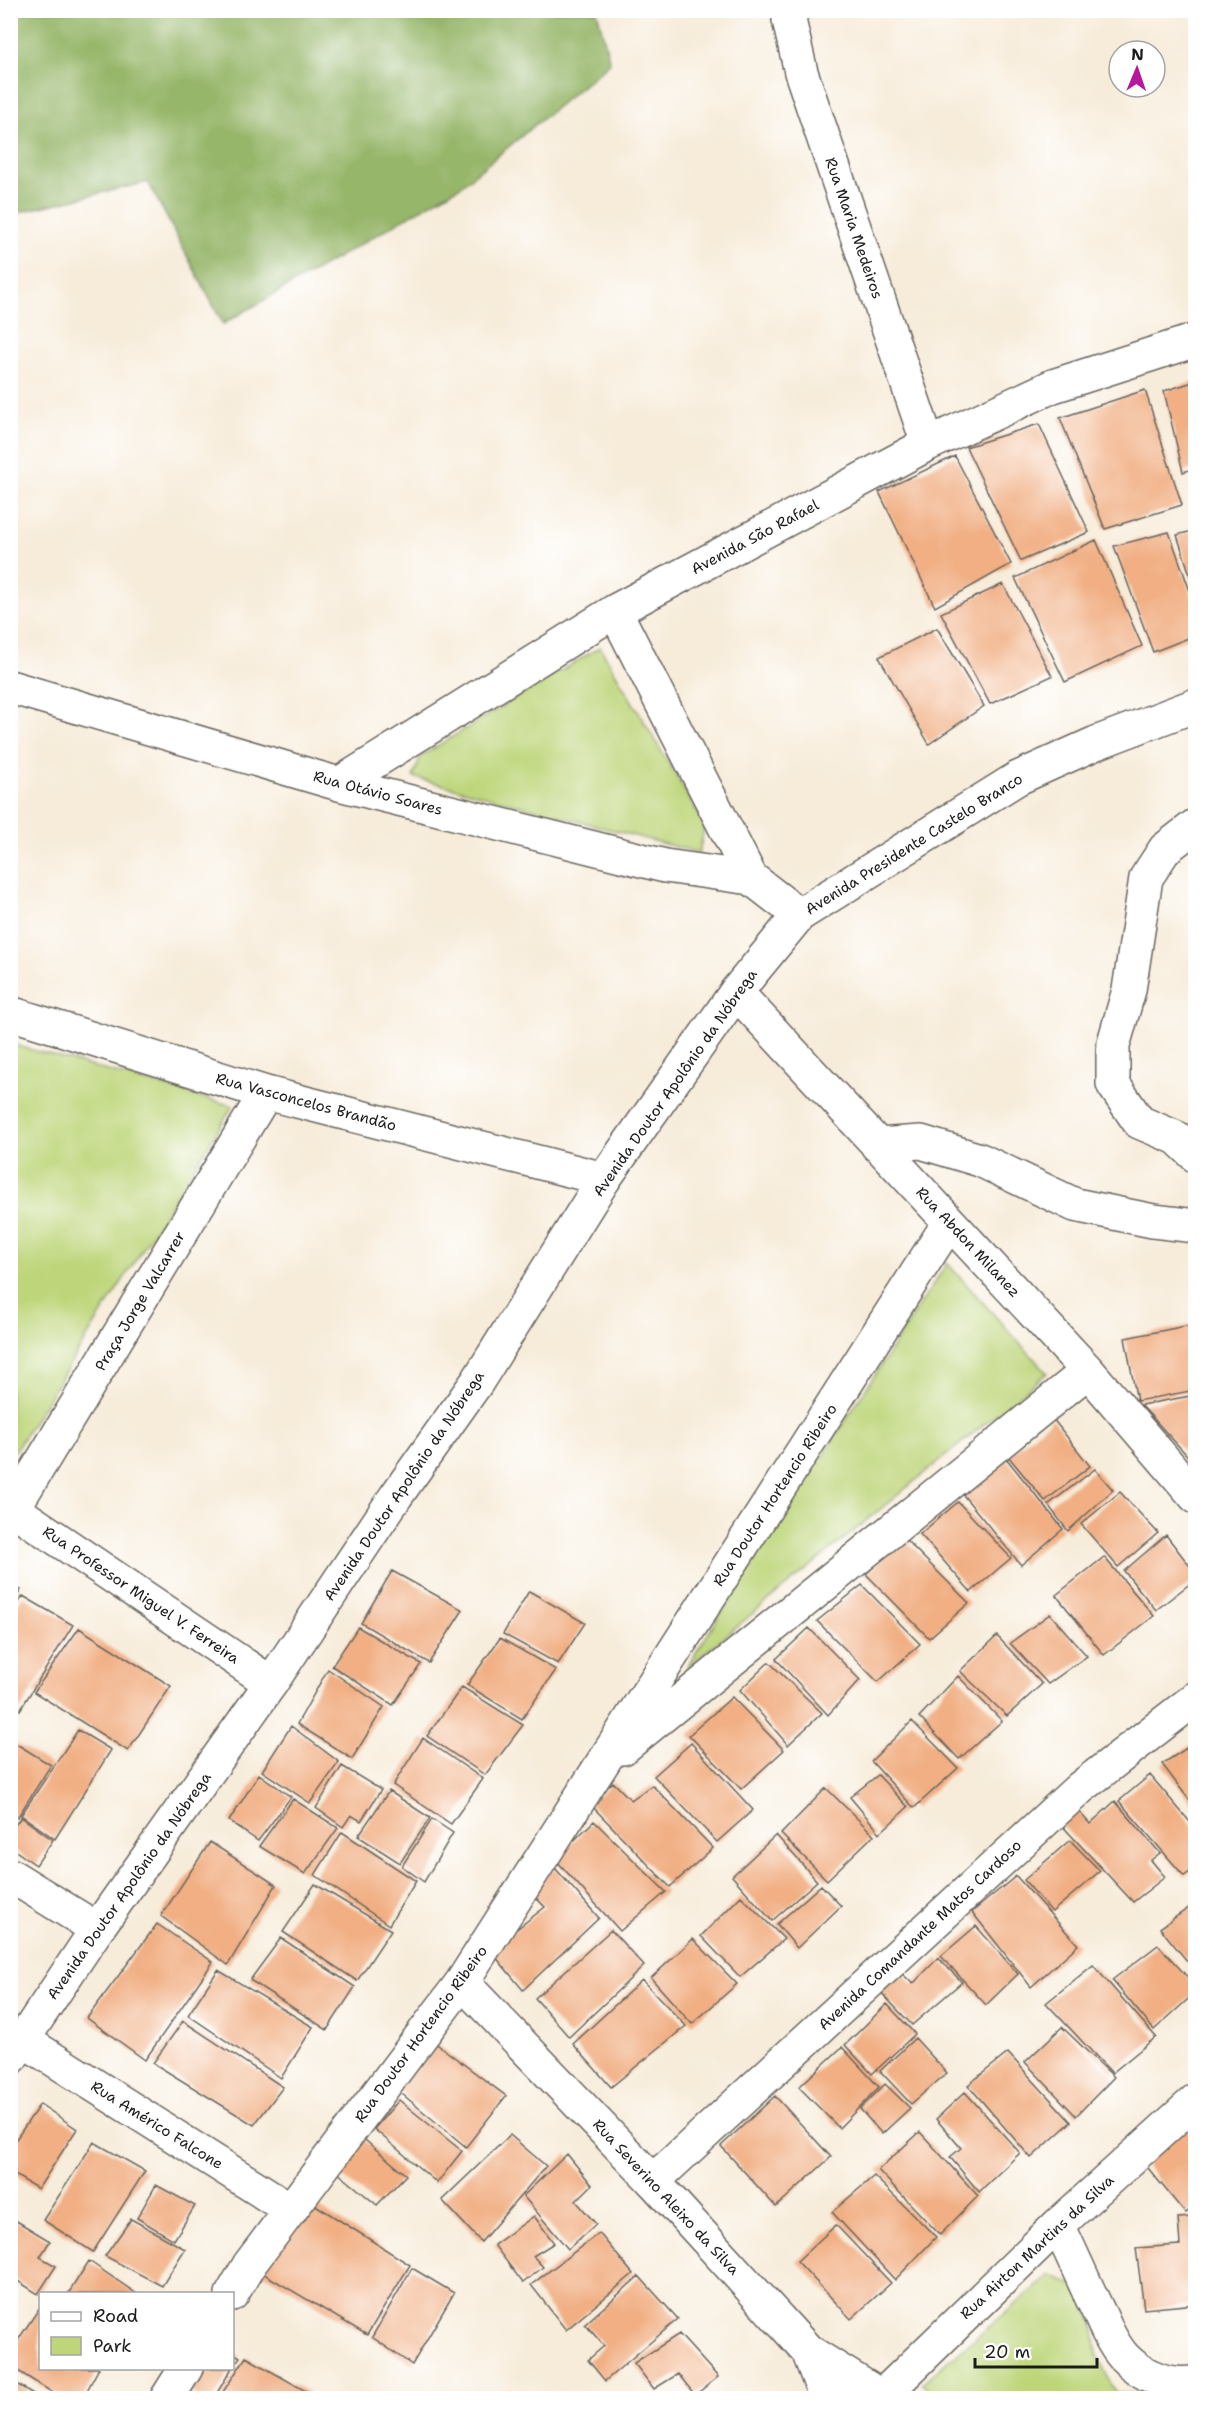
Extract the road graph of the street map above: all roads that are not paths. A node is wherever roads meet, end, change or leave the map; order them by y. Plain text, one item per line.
1 (792, 10) edge
2 (1196, 340) edge
3 (928, 444) junction
4 (615, 611) junction
5 (10, 687) edge
6 (1196, 705) edge
7 (339, 784) junction
8 (1196, 825) edge
9 (751, 878) junction
10 (799, 915) junction
11 (736, 992) junction
12 (10, 1014) edge
13 (266, 1093) junction
14 (877, 1145) junction
15 (1196, 1156) edge
16 (604, 1179) junction
17 (949, 1223) junction
18 (1196, 1226) edge
19 (1088, 1371) junction
20 (1196, 1497) edge
21 (12, 1508) edge
22 (271, 1683) junction
23 (1196, 1698) edge
24 (600, 1767) junction
25 (10, 1875) edge
26 (96, 1929) junction
27 (462, 1982) junction
28 (17, 2049) edge
29 (1196, 2100) edge
30 (653, 2181) junction
31 (291, 2210) junction
32 (1058, 2225) junction
33 (233, 2292) edge
34 (808, 2351) junction
35 (185, 2370) edge
36 (1196, 2382) edge
37 (167, 2398) edge
38 (826, 2398) edge
39 (883, 2398) edge

1 - 3 street, Rua Maria Medeiros
2 - 3 street, Avenida São Rafael
3 - 4 street, Avenida São Rafael
4 - 7 street, Avenida São Rafael
4 - 9 street, Rua Otávio Soares
5 - 7 street, Rua Otávio Soares
6 - 10 street, Avenida Presidente Castelo Branco
7 - 9 street, Rua Otávio Soares
8 - 15 street
9 - 10 street, Rua Otávio Soares
10 - 11 street, Avenida Doutor Apolônio da Nóbrega
11 - 14 street, Rua Abdon Milanez
11 - 16 street, Avenida Doutor Apolônio da Nóbrega
12 - 13 street, Rua Vasconcelos Brandão
13 - 16 street, Rua Vasconcelos Brandão
13 - 21 street, Praça Jorge Valcarrer
14 - 17 street, Rua Abdon Milanez
14 - 18 street
16 - 22 street, Avenida Doutor Apolônio da Nóbrega
17 - 19 street, Rua Abdon Milanez
17 - 24 street, Rua Doutor Hortencio Ribeiro
19 - 20 street, Rua Abdon Milanez
19 - 24 street, Rua Doutor Hortencio Ribeiro
21 - 22 street, Rua Professor Miguel V. Ferreira
22 - 26 street, Avenida Doutor Apolônio da Nóbrega
23 - 30 street, Avenida Comandante Matos Cardoso
24 - 27 street, Rua Doutor Hortencio Ribeiro
25 - 26 street
26 - 28 street, Avenida Doutor Apolônio da Nóbrega
27 - 30 street, Rua Severino Aleixo da Silva
27 - 31 street, Rua Doutor Hortencio Ribeiro
28 - 31 street, Rua Américo Falcone
29 - 32 street, Rua Airton Martins da Silva
30 - 34 street, Rua Severino Aleixo da Silva
31 - 33 street, Rua Doutor Hortencio Ribeiro
32 - 36 street
32 - 39 street, Rua Airton Martins da Silva
34 - 38 street
34 - 39 street, Rua Severino Aleixo da Silva
35 - 37 street

